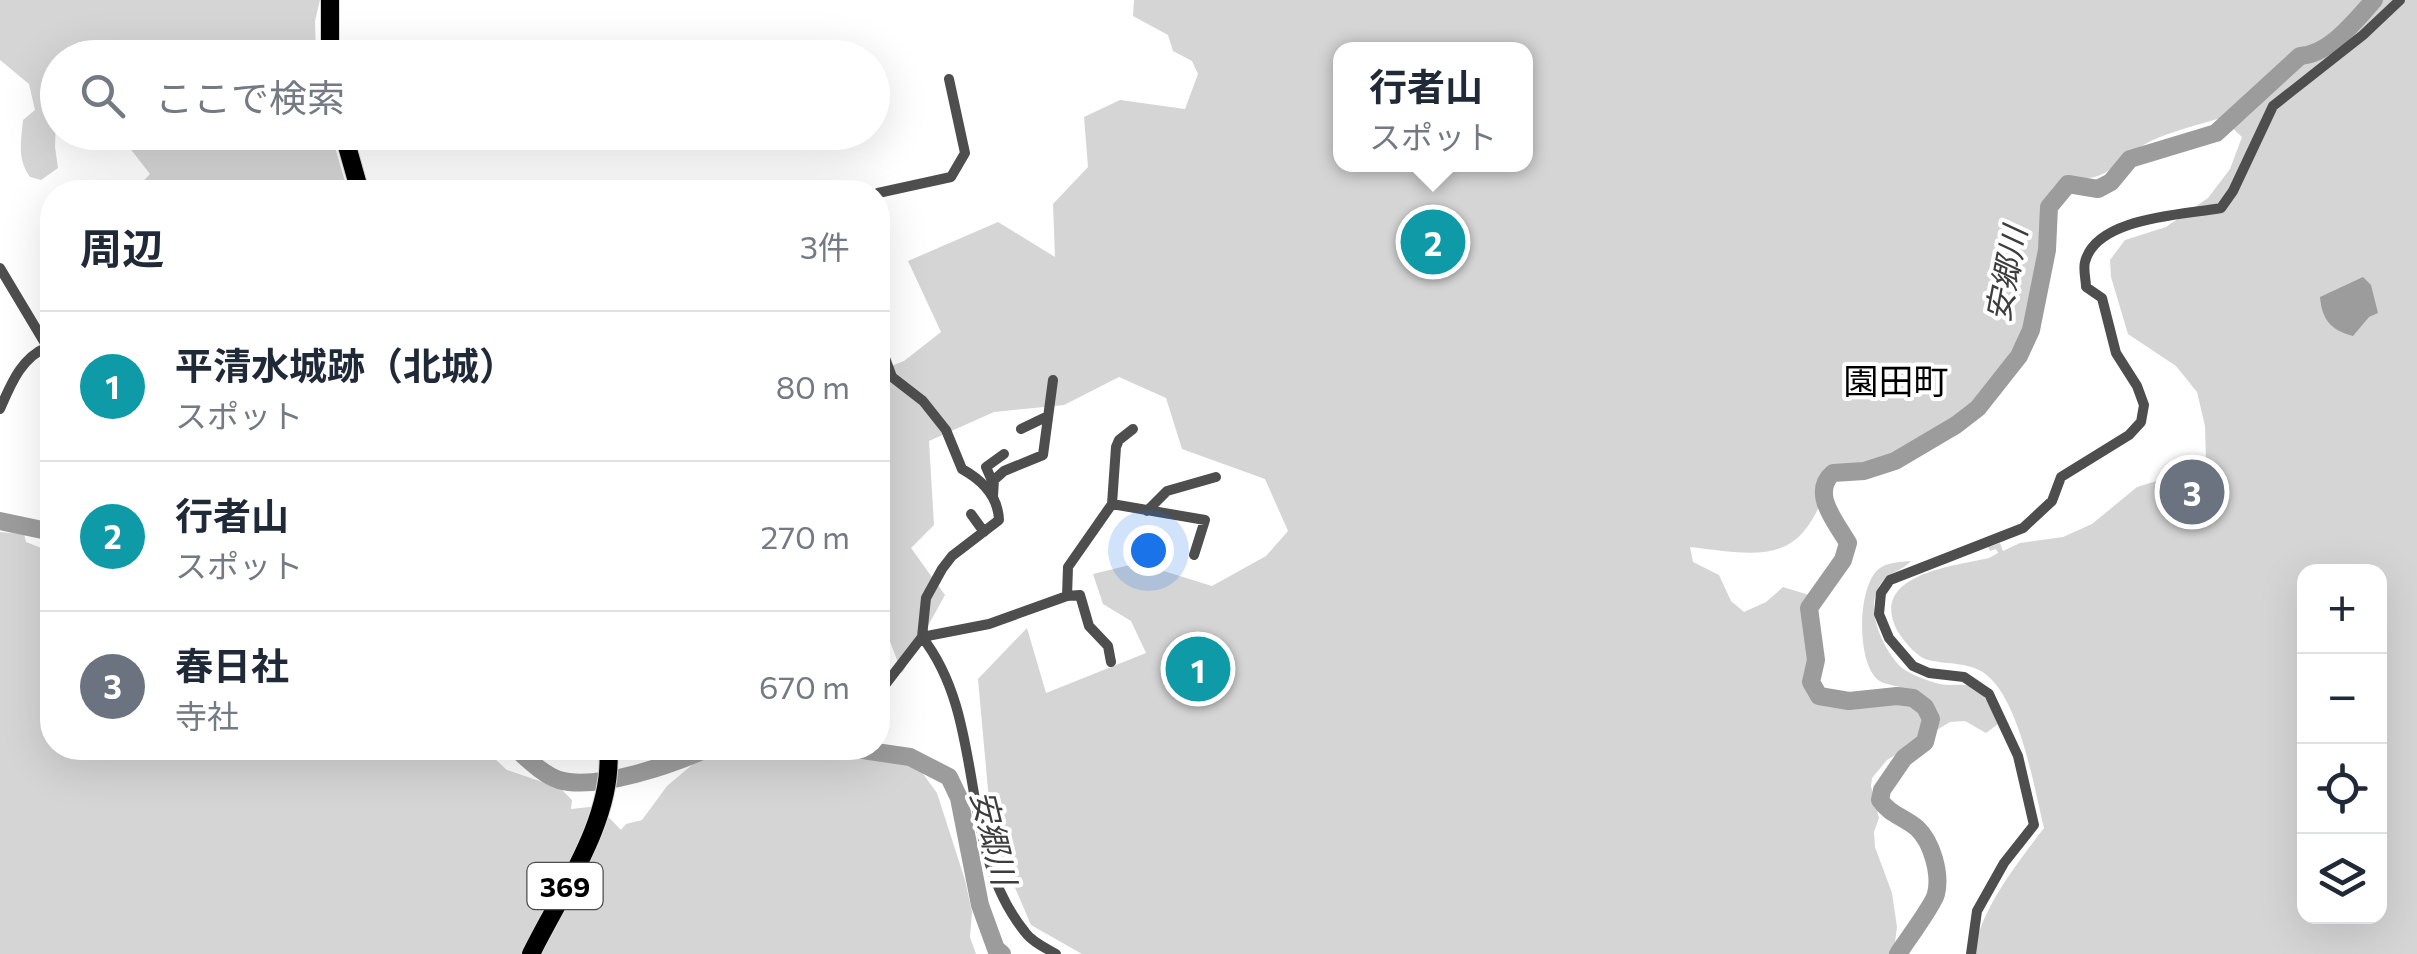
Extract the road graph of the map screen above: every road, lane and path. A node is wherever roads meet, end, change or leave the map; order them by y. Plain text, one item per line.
1 (330, 0) edge
2 (2400, 0) edge
3 (330, 40) edge
4 (949, 79) dead end
5 (348, 150) edge
6 (357, 180) edge
7 (890, 190) edge
8 (0, 268) edge
9 (40, 334) edge
10 (40, 353) edge
11 (890, 371) edge
12 (1052, 380) dead end
13 (0, 409) edge
14 (1048, 416) junction
15 (1021, 429) dead end
16 (1133, 429) dead end
17 (1004, 454) dead end
18 (1216, 477) dead end
19 (993, 483) junction
20 (994, 497) junction
21 (1112, 504) junction
22 (1147, 512) junction
23 (972, 514) dead end
24 (984, 532) junction
25 (1194, 555) dead end
26 (1067, 596) junction
27 (922, 637) junction
28 (1111, 662) dead end
29 (890, 677) edge
30 (608, 760) edge
31 (531, 954) edge
32 (1056, 954) edge
33 (1971, 954) edge

1 - 3 highway
2 - 33 street
4 - 7 street
5 - 6 highway
8 - 9 street
10 - 13 street
11 - 20 street
12 - 14 street
14 - 15 street
14 - 19 street
16 - 21 street
17 - 19 street
18 - 22 street
19 - 20 street
20 - 24 street
21 - 22 street
21 - 26 street
22 - 25 street
23 - 24 street
24 - 27 street
26 - 27 street
26 - 28 street
27 - 29 street
27 - 32 street
30 - 31 highway, 369

